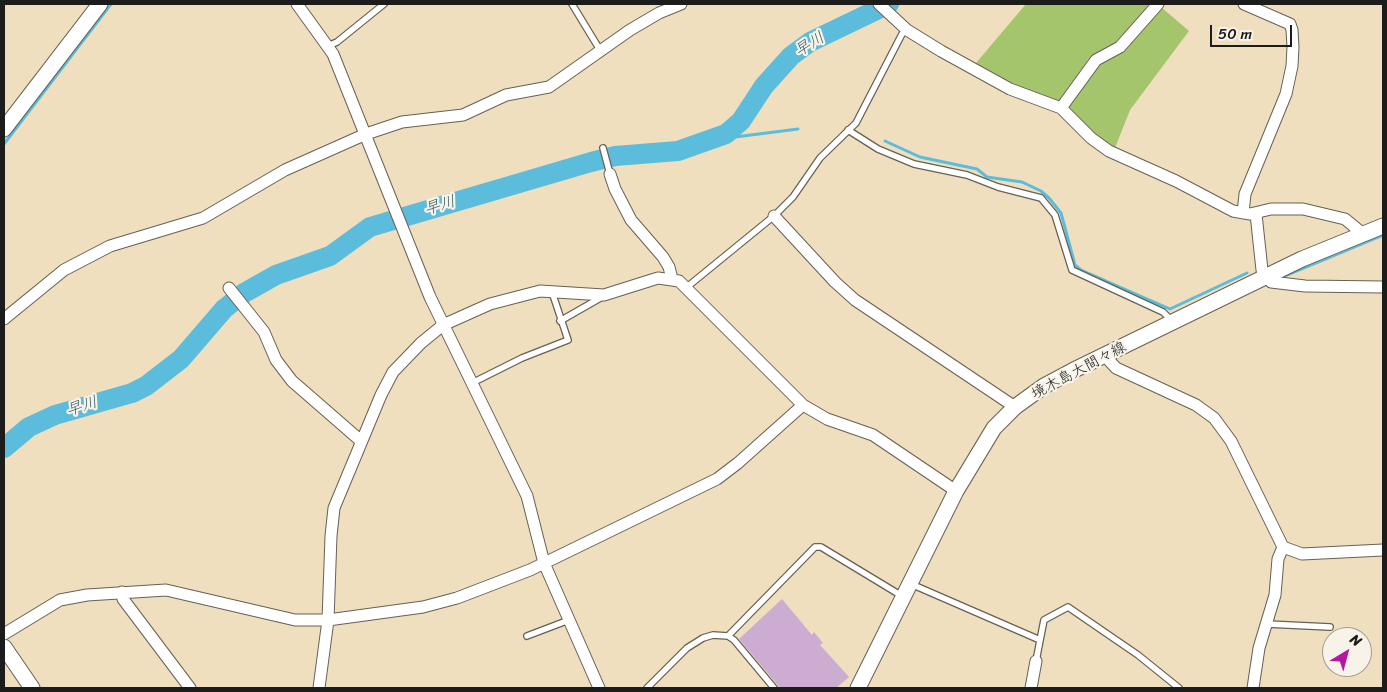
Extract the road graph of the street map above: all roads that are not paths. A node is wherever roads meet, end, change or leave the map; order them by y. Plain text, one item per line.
1 (100, 4) edge
2 (297, 4) edge
3 (384, 4) edge
4 (572, 4) edge
5 (681, 4) edge
6 (879, 4) edge
7 (1158, 4) edge
8 (1244, 4) edge
9 (907, 30) junction
10 (328, 46) junction
11 (600, 50) junction
12 (1061, 108) junction
13 (4, 129) edge
14 (848, 130) junction
15 (366, 134) junction
16 (603, 148) dead end
17 (610, 174) joint
18 (1243, 213) junction
19 (1256, 214) junction
20 (774, 216) junction
21 (1383, 226) edge
22 (1362, 233) junction
23 (1266, 277) junction
24 (672, 279) junction
25 (687, 287) junction
26 (1383, 287) edge
27 (229, 288) dead end
28 (552, 291) junction
29 (604, 296) junction
30 (4, 319) edge
31 (560, 321) junction
32 (1173, 322) junction
33 (443, 325) junction
34 (1105, 356) junction
35 (472, 383) junction
36 (803, 405) junction
37 (1015, 407) junction
38 (360, 441) junction
39 (956, 491) junction
40 (1283, 547) junction
41 (1383, 550) edge
42 (544, 563) junction
43 (906, 590) junction
44 (122, 592) junction
45 (328, 620) junction
46 (569, 620) junction
47 (1267, 624) junction
48 (1330, 627) dead end
49 (4, 634) edge
50 (527, 636) dead end
51 (728, 636) junction
52 (1040, 640) junction
53 (4, 647) edge
54 (1036, 661) joint
55 (32, 688) edge
56 (190, 688) edge
57 (319, 688) edge
58 (599, 688) edge
59 (647, 688) edge
60 (774, 688) edge
61 (858, 688) edge
62 (1031, 688) edge
63 (1179, 688) edge
64 (1253, 688) edge

1 - 13 main road
2 - 10 street
3 - 10 lane
4 - 11 lane
5 - 11 street
6 - 9 street
7 - 12 street
8 - 18 street
9 - 12 street
9 - 14 lane
10 - 15 street
11 - 15 street
12 - 18 street
14 - 20 lane
14 - 32 lane
15 - 30 street
15 - 33 street
16 - 17 lane
17 - 24 street
18 - 19 street
19 - 22 street
19 - 23 street
20 - 25 lane
20 - 37 street
21 - 22 main road, 境木島大間々線
22 - 23 main road, 境木島大間々線
23 - 26 street
23 - 32 main road, 境木島大間々線
24 - 25 street
24 - 29 street
25 - 36 street
27 - 38 street
28 - 29 street
28 - 31 lane
28 - 33 street
29 - 31 lane
31 - 35 lane
32 - 34 main road, 境木島大間々線
33 - 35 street
33 - 38 street
34 - 37 main road, 境木島大間々線
34 - 40 street
35 - 42 street
36 - 39 street
36 - 42 street
37 - 39 main road, 境木島大間々線
38 - 45 street
39 - 43 main road, 境木島大間々線
40 - 41 street
40 - 47 street
42 - 45 street
42 - 46 street
43 - 51 lane
43 - 52 lane
43 - 61 main road, 境木島大間々線
44 - 45 street
44 - 49 street
44 - 56 street
45 - 57 street
46 - 50 lane
46 - 58 street
47 - 48 lane
47 - 64 street
51 - 59 lane
51 - 60 lane
52 - 54 lane
52 - 63 lane
53 - 55 main road
54 - 62 street

